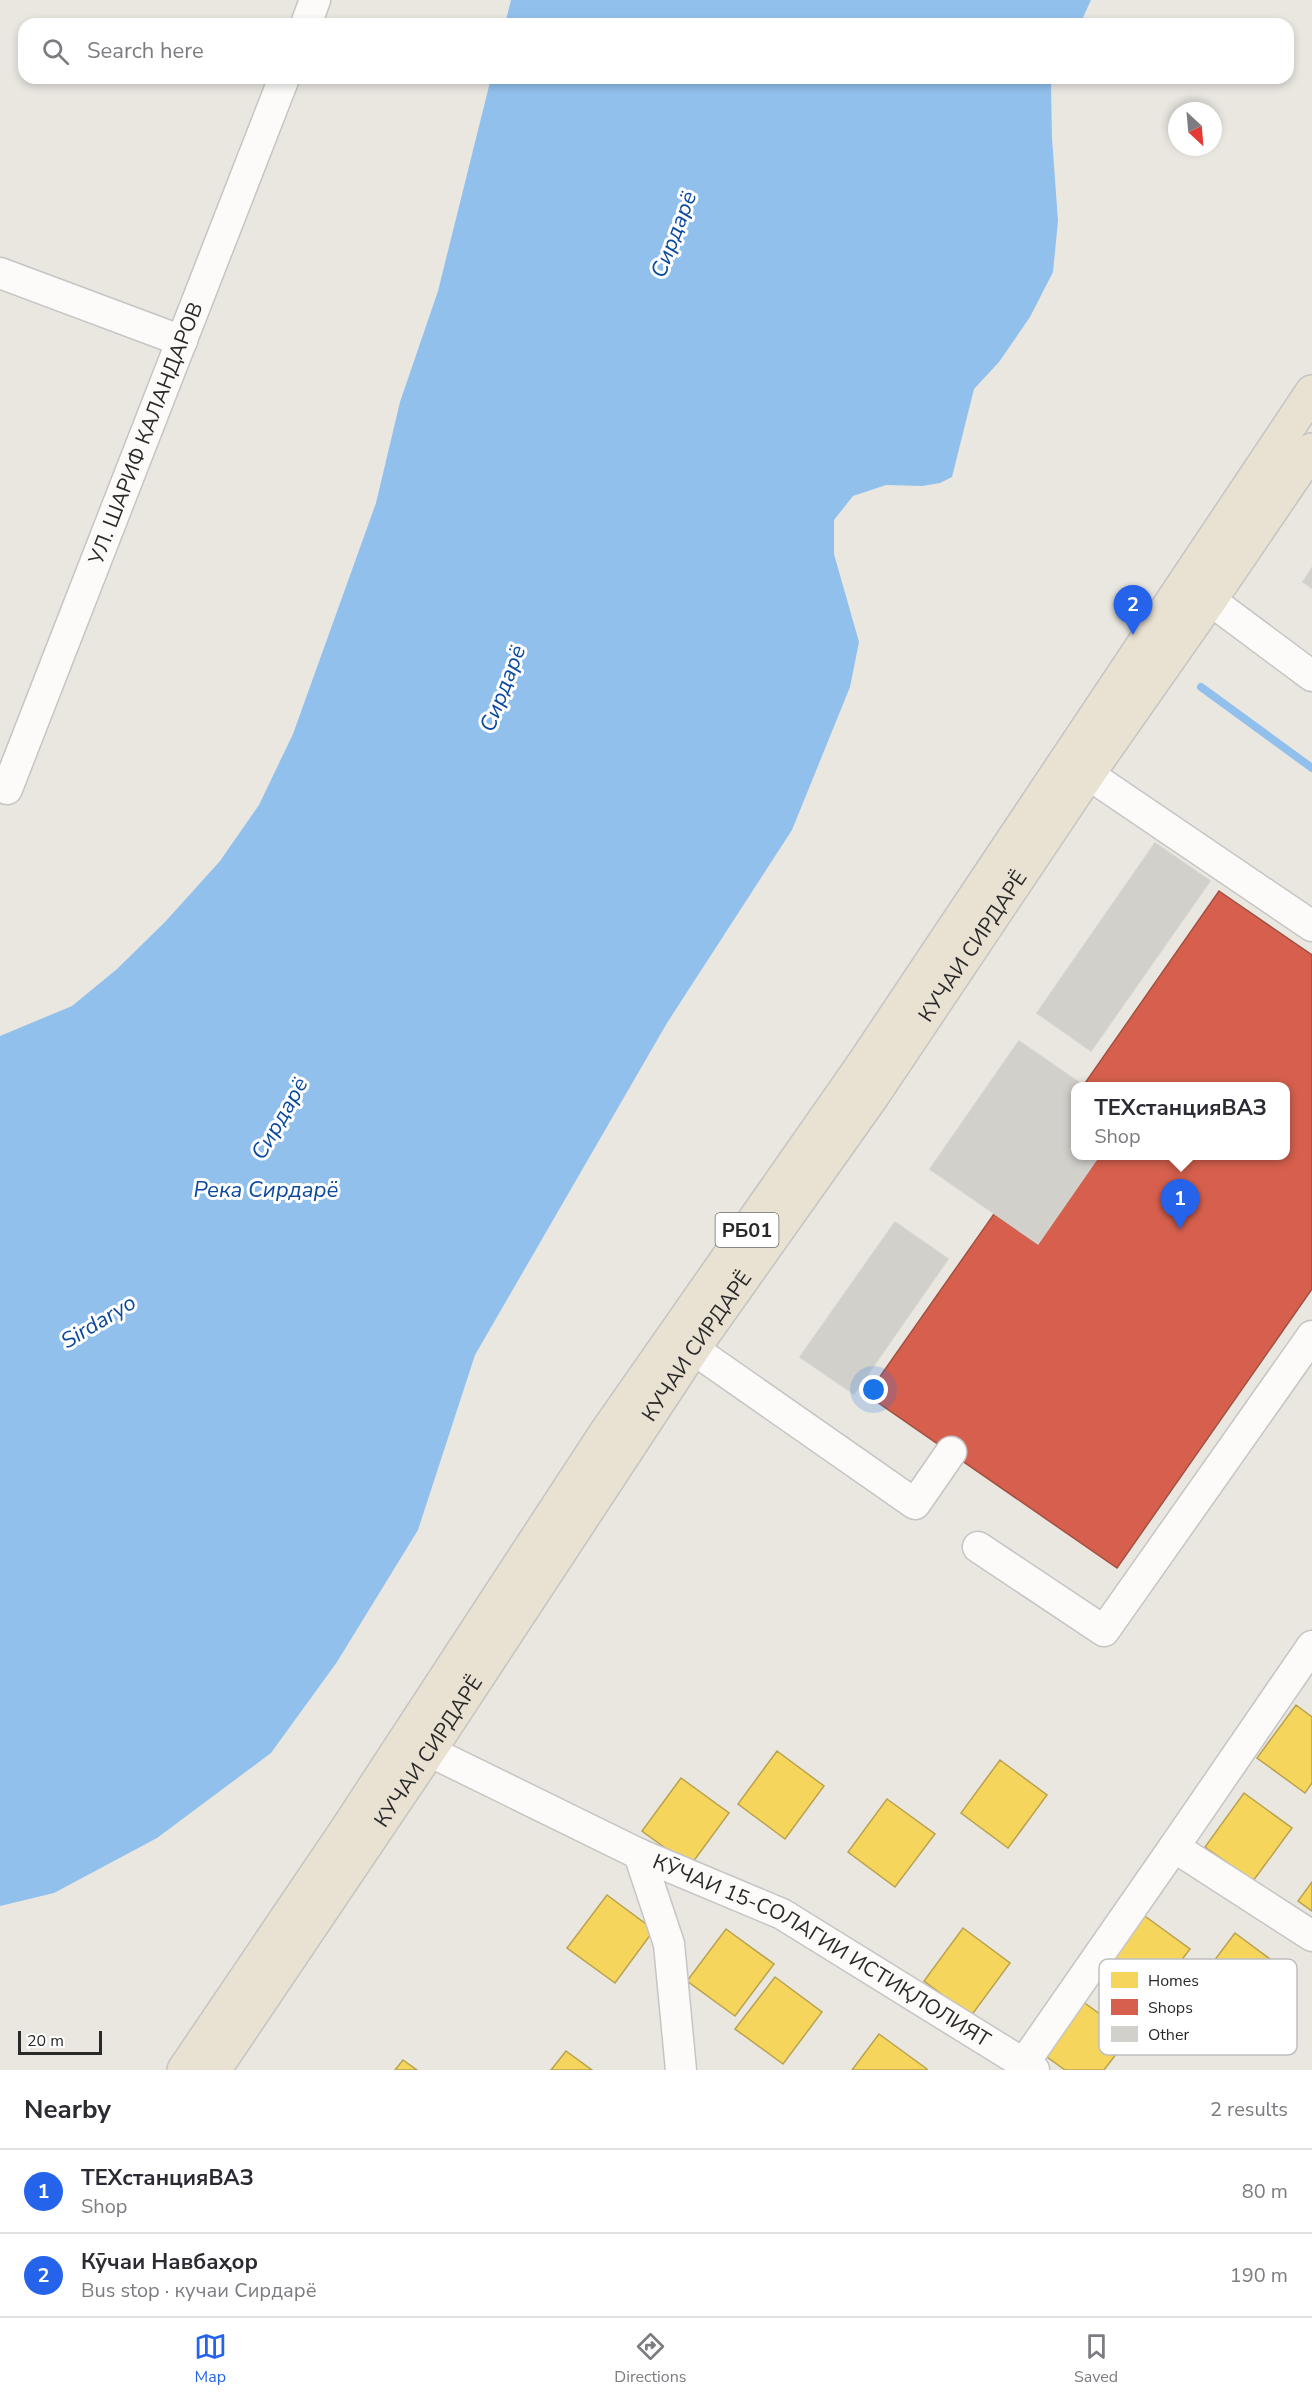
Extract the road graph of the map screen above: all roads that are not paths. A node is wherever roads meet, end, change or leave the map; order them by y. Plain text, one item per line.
1 (315, 0) edge
2 (308, 18) edge
3 (282, 84) edge
4 (0, 273) edge
5 (182, 341) junction
6 (1312, 392) edge
7 (1312, 450) edge
8 (1183, 584) junction
9 (1210, 600) junction
10 (1312, 676) edge
11 (1088, 774) junction
12 (4, 787) edge
13 (1312, 926) edge
14 (1312, 1336) edge
15 (683, 1342) junction
16 (951, 1452) dead end
17 (978, 1547) dead end
18 (1312, 1646) edge
19 (417, 1744) junction
20 (1174, 1847) junction
21 (639, 1854) junction
22 (1312, 1936) edge
23 (1100, 1959) edge
24 (1099, 1961) edge
25 (1029, 2067) edge
26 (184, 2070) edge
27 (214, 2070) edge
28 (681, 2070) edge

1 - 2 street
3 - 5 street, УЛ. ШАРИФ КАЛАНДАРОВ
4 - 5 street
5 - 12 street, УЛ. ШАРИФ КАЛАНДАРОВ
6 - 8 highway, РБ01
7 - 9 highway, КУЧАИ СИРДАРЁ / РБ01
8 - 9 street
8 - 15 highway, РБ01
9 - 10 street
9 - 11 highway, КУЧАИ СИРДАРЁ / РБ01
11 - 13 street
11 - 15 highway, КУЧАИ СИРДАРЁ / РБ01
14 - 17 street
15 - 16 street
15 - 19 highway, РБ01
18 - 20 street
19 - 21 street, КӮЧАИ 15-СОЛАГИИ ИСТИҚЛОЛИЯТ
19 - 26 highway, РБ01
19 - 27 highway, КУЧАИ СИРДАРЁ / РБ01
20 - 22 street
20 - 23 street
21 - 25 street, КӮЧАИ 15-СОЛАГИИ ИСТИҚЛОЛИЯТ
21 - 28 street, КӮЧАИ 15-СОЛАГИИ ИСТИҚЛОЛИЯТ
24 - 25 street

